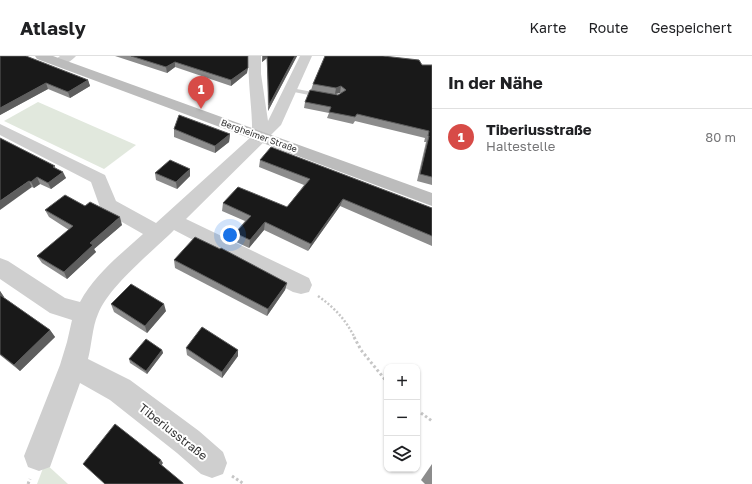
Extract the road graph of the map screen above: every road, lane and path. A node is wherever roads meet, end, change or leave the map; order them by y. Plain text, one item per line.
1 (41, 56) edge
2 (255, 56) edge
3 (306, 56) edge
4 (64, 59) edge
5 (291, 90) junction
6 (330, 97) edge
7 (0, 129) edge
8 (260, 136) junction
9 (432, 200) edge
10 (164, 226) junction
11 (0, 267) edge
12 (301, 285) joint
13 (86, 314) junction
14 (73, 365) junction
15 (384, 378) edge
16 (420, 412) edge
17 (432, 421) edge
18 (39, 456) dead end
19 (212, 463) dead end

1 - 4 street, Bergheimer Straße
2 - 8 street
3 - 5 street
4 - 8 street, Bergheimer Straße
5 - 6 lane
5 - 8 street
7 - 10 street
8 - 9 street, Bergheimer Straße
8 - 10 street
10 - 12 street
10 - 13 street
11 - 13 street
12 - 15 path
13 - 14 street
14 - 18 street
14 - 19 street, Tiberiusstraße
16 - 17 path

